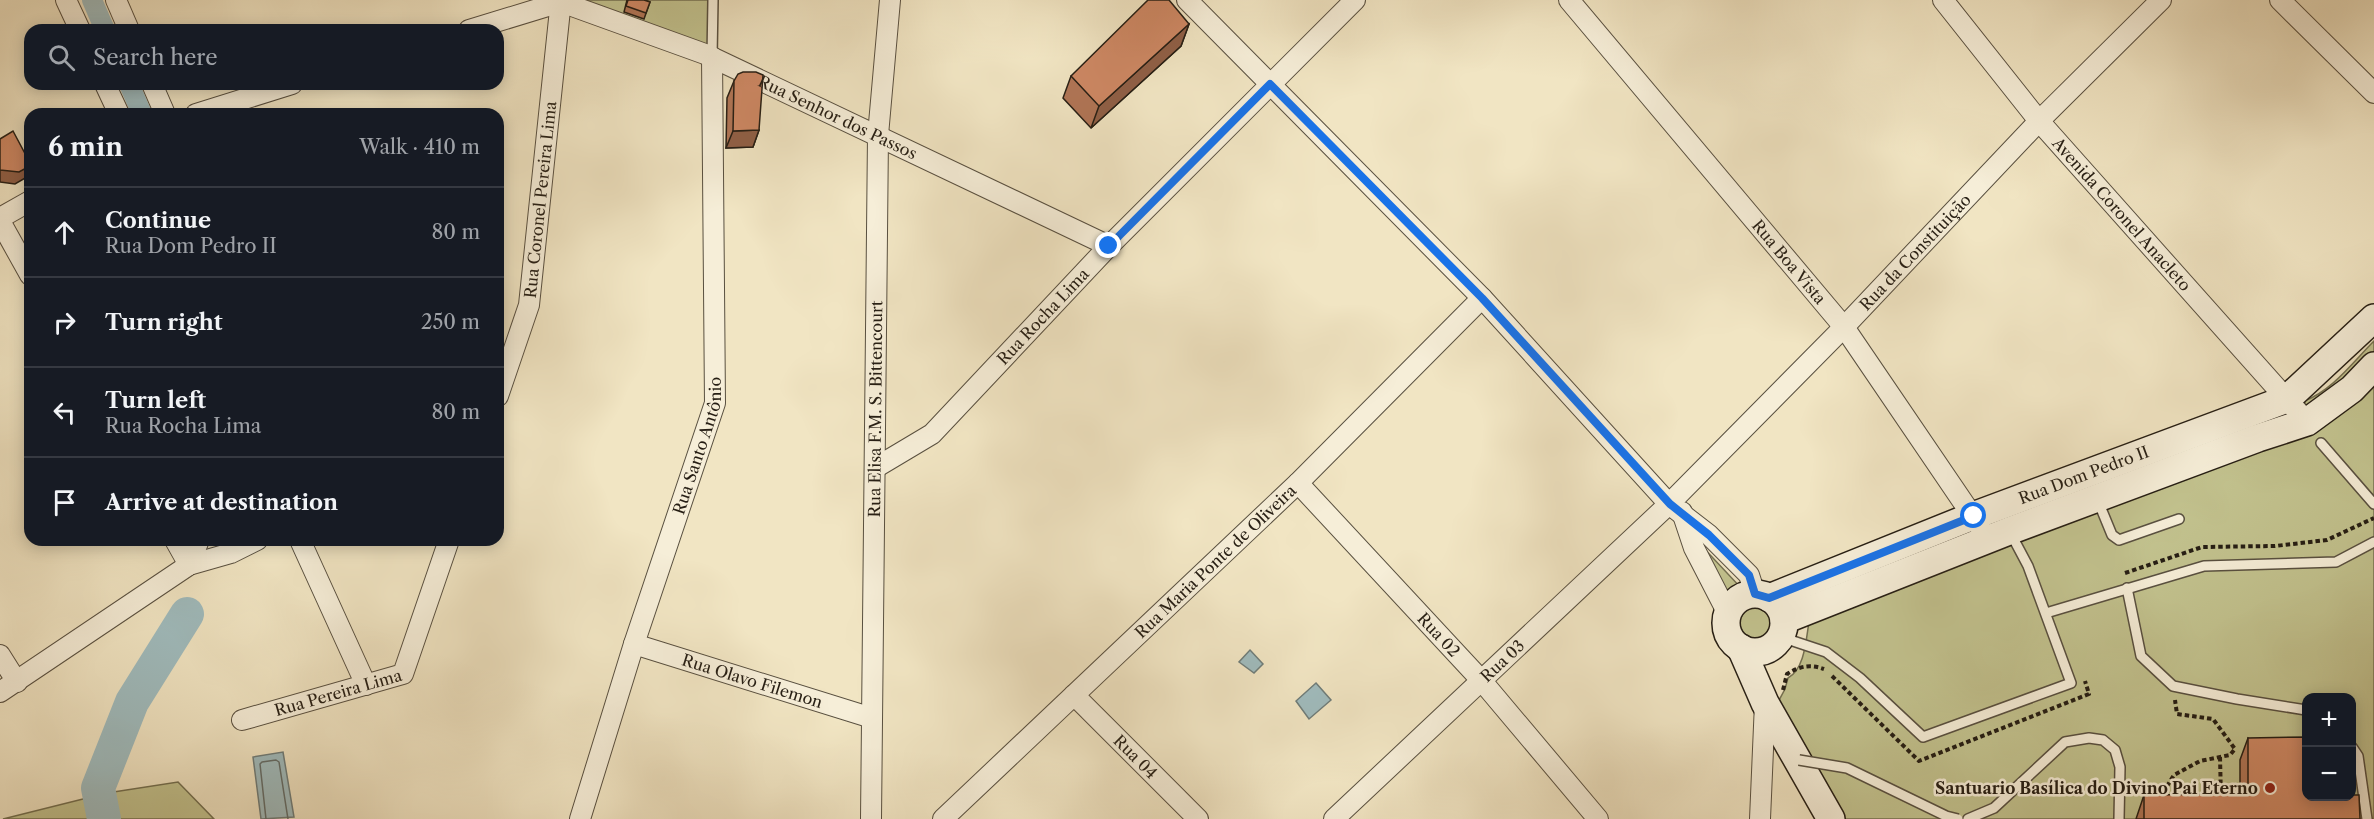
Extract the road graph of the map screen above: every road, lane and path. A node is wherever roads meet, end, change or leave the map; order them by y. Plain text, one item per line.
1 (66, 0) edge
2 (116, 0) edge
3 (713, 0) edge
4 (890, 0) edge
5 (1187, 0) edge
6 (1355, 0) edge
7 (1569, 0) edge
8 (1943, 0) edge
9 (2161, 0) edge
10 (2280, 0) edge
11 (561, 1) edge
12 (77, 24) edge
13 (126, 24) edge
14 (488, 24) edge
15 (712, 57) junction
16 (1270, 84) junction
17 (108, 90) edge
18 (155, 90) edge
19 (273, 90) edge
20 (2374, 93) edge
21 (116, 108) edge
22 (162, 108) edge
23 (215, 108) edge
24 (2039, 122) junction
25 (878, 135) junction
26 (24, 205) edge
27 (0, 219) edge
28 (1109, 246) junction
29 (24, 264) edge
30 (1482, 298) junction
31 (2374, 318) edge
32 (1844, 327) junction
33 (2374, 366) edge
34 (504, 377) edge
35 (2287, 399) junction
36 (2314, 433) junction
37 (875, 468) junction
38 (1298, 483) junction
39 (2097, 499) junction
40 (2374, 504) edge
41 (1676, 508) junction
42 (1974, 516) junction
43 (2180, 519) dead end
44 (1999, 535) junction
45 (2374, 542) edge
46 (178, 546) edge
47 (197, 546) edge
48 (244, 546) edge
49 (303, 546) edge
50 (447, 546) edge
51 (189, 565) junction
52 (2127, 588) junction
53 (1762, 596) junction
54 (2046, 613) junction
55 (1728, 614) junction
56 (1779, 634) junction
57 (634, 644) junction
58 (1741, 648) junction
59 (0, 655) edge
60 (1481, 680) junction
61 (366, 685) junction
62 (8, 687) edge
63 (1074, 695) junction
64 (1766, 702) junction
65 (2302, 709) edge
66 (872, 718) junction
67 (242, 720) dead end
68 (2356, 753) edge
69 (2220, 757) dead end
70 (1799, 760) junction
71 (2160, 799) edge
72 (2167, 802) edge
73 (2221, 803) edge
74 (580, 819) edge
75 (871, 819) edge
76 (943, 819) edge
77 (1198, 819) edge
78 (1334, 819) edge
79 (1598, 819) edge
80 (1760, 819) edge
81 (1831, 819) edge
82 (1958, 819) edge
83 (1968, 819) edge
84 (2119, 819) edge
85 (2367, 819) edge

1 - 12 street
2 - 13 street
3 - 15 lane
4 - 25 street, Rua Elisa F.M. S. Bittencourt
5 - 16 street
6 - 16 street, Rua Rocha Lima
7 - 32 street, Rua Boa Vista
8 - 24 street, Avenida Coronel Anacleto
9 - 24 street, Rua da Constituição
10 - 20 street
11 - 14 street
11 - 15 street, Rua Senhor dos Passos
11 - 34 street, Rua Coronel Pereira Lima
15 - 25 street, Rua Senhor dos Passos
15 - 57 street, Rua Santo Antônio
16 - 28 street, Rua Rocha Lima
16 - 30 street
17 - 21 street
18 - 22 street
19 - 23 street
24 - 32 street, Rua da Constituição
24 - 35 street, Avenida Coronel Anacleto
25 - 28 street, Rua Senhor dos Passos
25 - 37 street, Rua Elisa F.M. S. Bittencourt
26 - 27 street
27 - 29 street
28 - 37 street, Rua Rocha Lima
30 - 38 street, Rua Maria Ponte de Oliveira
30 - 41 street
31 - 35 street, Rua Dom Pedro II
32 - 41 street, Rua da Constituição
32 - 42 street, Rua Boa Vista
33 - 36 street, Rua Dom Pedro II
35 - 36 street, Avenida Coronel Anacleto
35 - 42 street, Rua Dom Pedro II
36 - 39 street, Rua Dom Pedro II
36 - 40 lane
37 - 66 street, Rua Elisa F.M. S. Bittencourt
38 - 60 street, Rua 02
38 - 63 street, Rua Maria Ponte de Oliveira
39 - 43 lane
39 - 44 street, Rua Dom Pedro II
41 - 53 street
41 - 55 street
41 - 60 street, Rua 03
42 - 44 street, Rua Boa Vista
42 - 53 street, Rua Dom Pedro II
44 - 54 lane
44 - 56 street, Rua Dom Pedro II
45 - 52 lane
46 - 51 street
47 - 51 street
48 - 51 street
49 - 61 street
50 - 61 street, Rua Pereira Lima
51 - 62 street
52 - 54 lane
52 - 65 lane
53 - 55 street
53 - 56 street
54 - 56 lane
55 - 58 street
56 - 58 street
56 - 64 street
57 - 66 street, Rua Olavo Filemon
57 - 74 street, Rua Santo Antônio
58 - 64 street
59 - 62 street
60 - 78 street, Rua 03
60 - 79 street, Rua 02
61 - 67 street, Rua Pereira Lima
63 - 76 street, Rua Maria Ponte de Oliveira
63 - 77 street, Rua 04
64 - 70 street
64 - 80 street
66 - 75 street, Rua Elisa F.M. S. Bittencourt
68 - 85 lane
69 - 73 path
70 - 81 street
70 - 82 lane, bridge
71 - 72 path
83 - 84 lane

